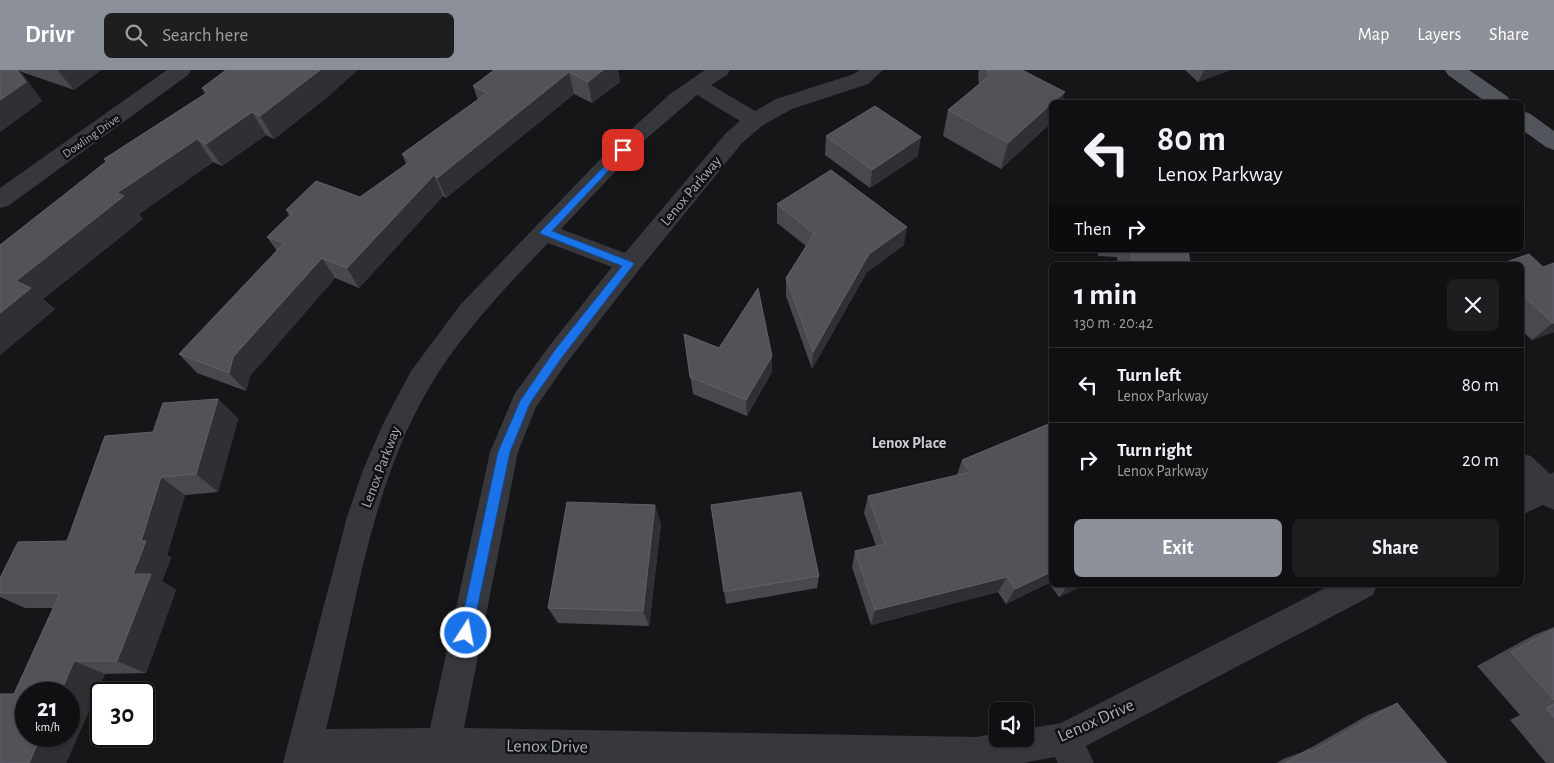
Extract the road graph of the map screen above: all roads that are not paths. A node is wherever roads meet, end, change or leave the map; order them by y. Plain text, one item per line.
1 (180, 70) edge
2 (720, 70) edge
3 (873, 70) edge
4 (1455, 70) edge
5 (696, 86) junction
6 (1497, 100) edge
7 (755, 120) junction
8 (1524, 120) edge
9 (1554, 142) edge
10 (0, 200) edge
11 (544, 232) junction
12 (629, 264) junction
13 (1524, 469) edge
14 (1544, 493) edge
15 (1358, 587) edge
16 (1070, 751) edge
17 (302, 754) edge
18 (442, 754) edge

1 - 10 street, Dowling Drive
2 - 5 street, Lenox Parkway
3 - 7 street, Lenox Parkway
4 - 6 main road
5 - 7 street
5 - 11 street, Lenox Parkway
7 - 12 street, Lenox Parkway
8 - 9 main road
11 - 12 street
11 - 17 street, Lenox Parkway
12 - 18 street, Lenox Parkway
13 - 14 street
15 - 16 street, Lenox Drive
16 - 18 street, Lenox Drive
17 - 18 street, Lenox Parkway

